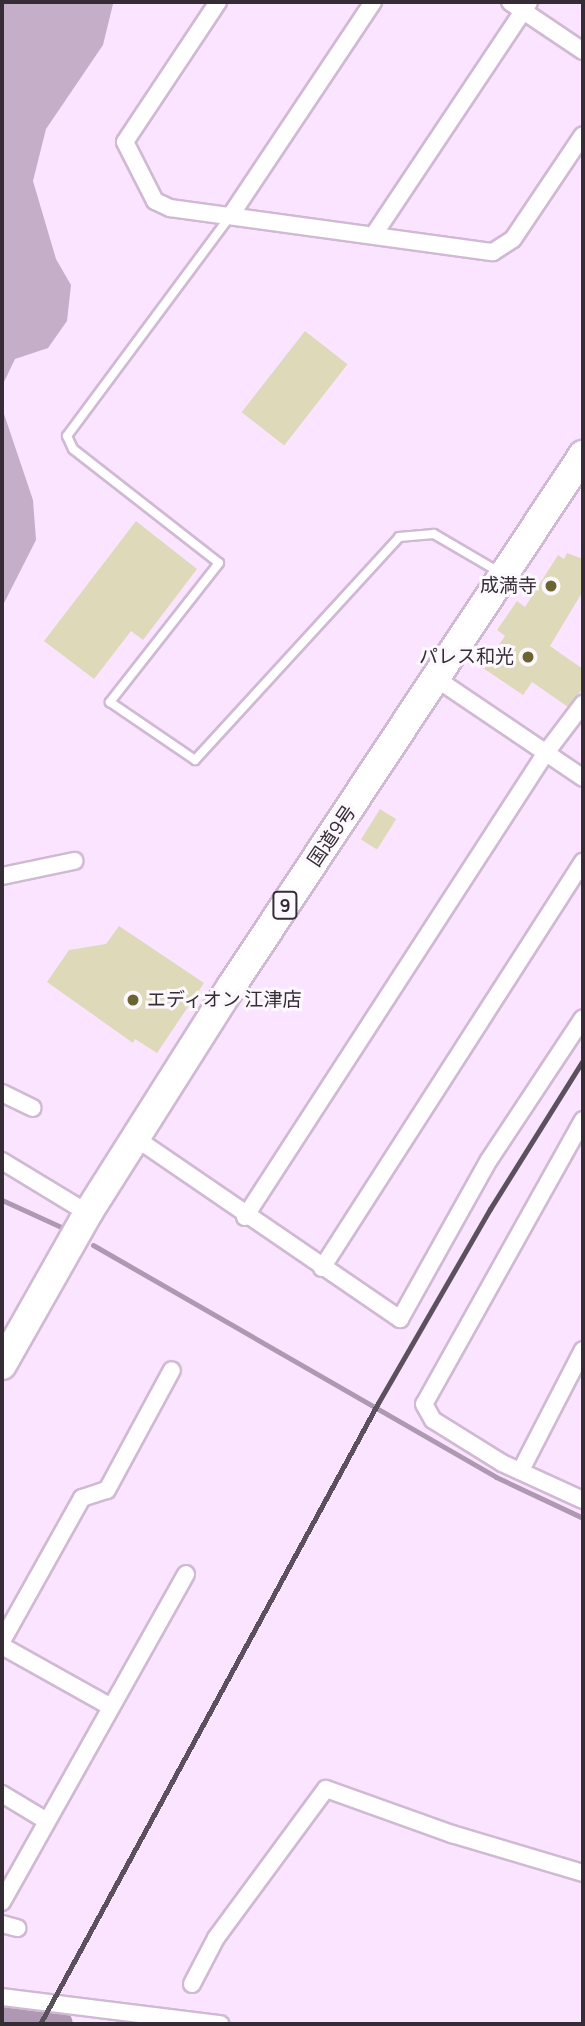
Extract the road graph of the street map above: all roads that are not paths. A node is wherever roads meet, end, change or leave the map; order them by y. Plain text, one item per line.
1 (218, 2) edge
2 (373, 2) edge
3 (520, 5) edge
4 (583, 51) edge
5 (583, 135) edge
6 (231, 215) junction
7 (375, 233) junction
8 (583, 455) edge
9 (504, 576) junction
10 (438, 679) junction
11 (583, 704) edge
12 (545, 754) junction
13 (583, 778) edge
14 (74, 861) dead end
15 (583, 862) edge
16 (2, 876) edge
17 (583, 1018) edge
18 (2, 1093) edge
19 (33, 1108) dead end
20 (583, 1120) edge
21 (137, 1139) junction
22 (2, 1161) edge
23 (88, 1213) junction
24 (245, 1217) junction
25 (322, 1268) junction
26 (583, 1350) edge
27 (2, 1365) edge
28 (172, 1370) dead end
29 (521, 1470) junction
30 (583, 1500) edge
31 (186, 1574) dead end
32 (2, 1643) edge
33 (111, 1707) junction
34 (2, 1794) edge
35 (47, 1821) junction
36 (583, 1873) edge
37 (2, 1902) edge
38 (192, 1984) dead end
39 (2, 1997) edge
40 (220, 2024) edge

1 - 6 street
2 - 6 street
3 - 4 street
3 - 7 street
5 - 7 street
6 - 7 street
6 - 9 lane
8 - 9 highway, 国道9号 / 9
9 - 10 highway, 国道9号 / 9
10 - 12 street
10 - 21 highway, 国道9号 / 9
11 - 12 street
12 - 13 street
12 - 24 street
14 - 16 street
15 - 25 street
17 - 25 street
18 - 19 street
20 - 29 street
21 - 23 highway, 国道9号 / 9
21 - 24 street
22 - 23 street
23 - 27 highway, 国道9号 / 9
24 - 25 street
26 - 29 street
28 - 32 street
29 - 30 street
31 - 33 street
32 - 33 street
33 - 35 street
34 - 35 street
35 - 37 street
36 - 38 street
39 - 40 street

